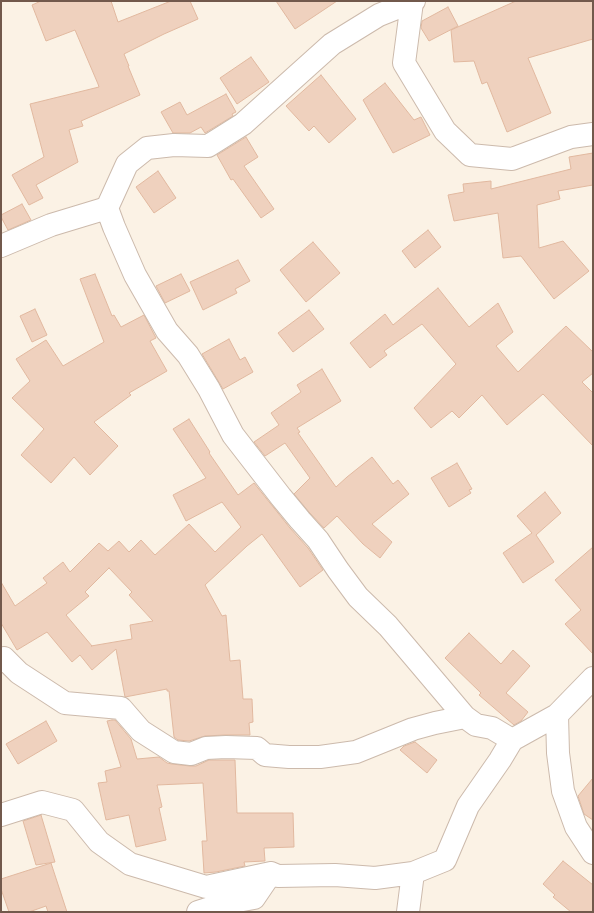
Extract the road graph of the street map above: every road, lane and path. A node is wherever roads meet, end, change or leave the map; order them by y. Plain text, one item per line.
1 (413, 1) edge
2 (593, 134) edge
3 (107, 208) junction
4 (1, 246) edge
5 (1, 660) edge
6 (593, 678) edge
7 (556, 715) junction
8 (465, 717) junction
9 (512, 740) junction
10 (1, 814) edge
11 (593, 853) edge
12 (271, 873) junction
13 (413, 873) junction
14 (198, 912) edge
15 (408, 912) edge

1 - 2 street
1 - 3 street
3 - 4 street
3 - 8 street
5 - 8 street
6 - 7 street
7 - 9 street
7 - 11 street
8 - 9 street
9 - 13 street
10 - 12 street
12 - 13 street
12 - 14 street
13 - 15 street

